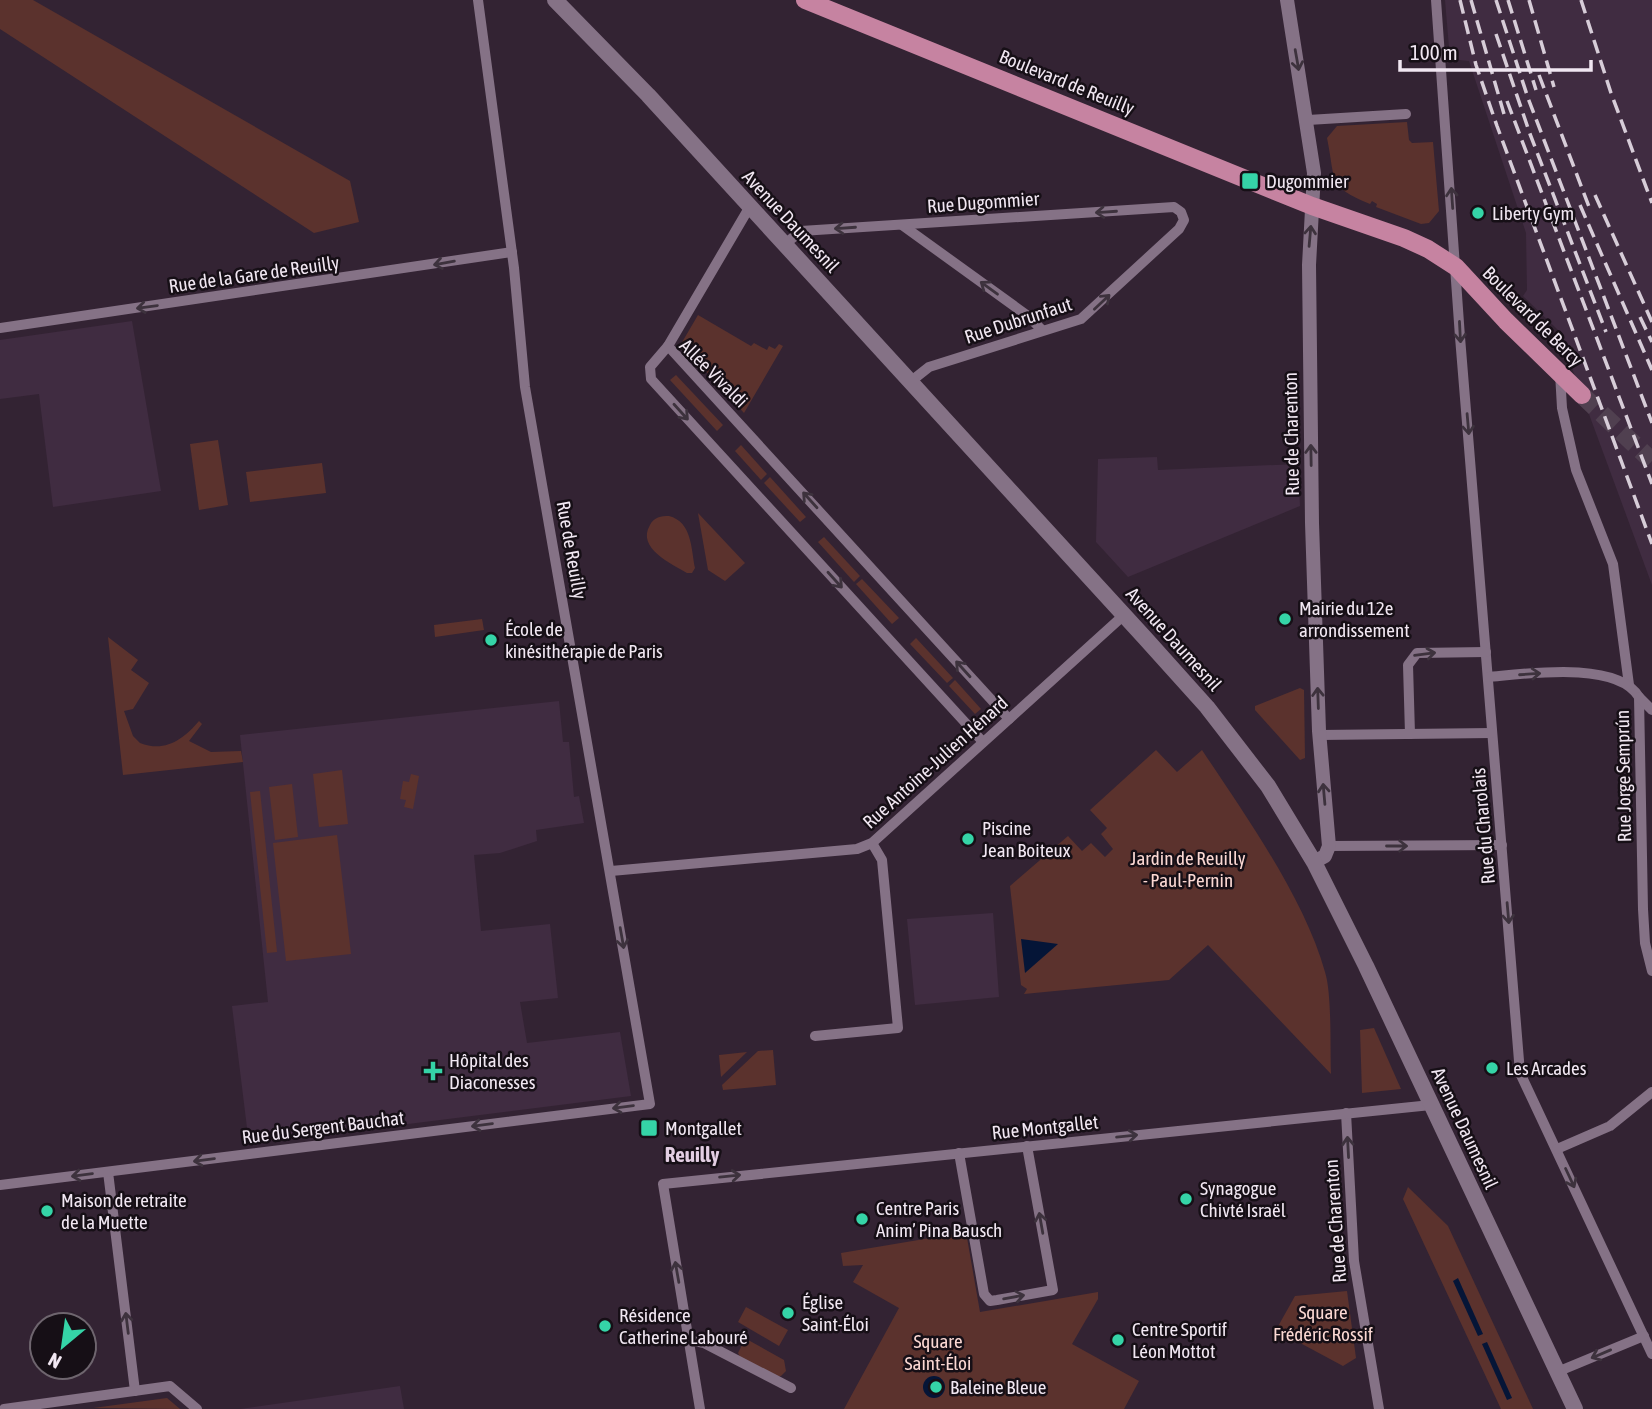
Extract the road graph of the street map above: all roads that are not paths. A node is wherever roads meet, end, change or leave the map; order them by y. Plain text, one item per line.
1 (478, 0) edge
2 (555, 0) edge
3 (805, 0) edge
4 (1287, 0) edge
5 (1436, 0) edge
6 (569, 7) edge
7 (1406, 114) dead end
8 (1308, 120) junction
9 (1312, 206) junction
10 (749, 208) junction
11 (1183, 216) joint
12 (902, 225) junction
13 (785, 244) junction
14 (512, 252) junction
15 (1456, 267) junction
16 (0, 328) edge
17 (1042, 330) junction
18 (668, 346) junction
19 (1560, 373) junction
20 (910, 382) junction
21 (1582, 395) tunnel mouth
22 (1124, 615) junction
23 (1486, 652) junction
24 (1488, 677) junction
25 (1629, 685) junction
26 (1639, 697) junction
27 (1652, 710) edge
28 (1009, 719) junction
29 (1492, 733) junction
30 (1320, 734) junction
31 (1410, 734) junction
32 (983, 742) junction
33 (872, 843) junction
34 (1502, 845) junction
35 (1329, 846) junction
36 (1314, 862) junction
37 (611, 871) junction
38 (1652, 971) edge
39 (814, 1036) dead end
40 (1652, 1091) edge
41 (650, 1104) joint
42 (1431, 1105) junction
43 (1346, 1113) junction
44 (1027, 1146) junction
45 (1557, 1149) junction
46 (959, 1153) junction
47 (108, 1172) junction
48 (0, 1185) edge
49 (1644, 1336) junction
50 (689, 1340) junction
51 (1652, 1354) edge
52 (1558, 1372) junction
53 (791, 1388) dead end
54 (135, 1391) junction
55 (4, 1409) edge
56 (197, 1409) edge
57 (700, 1409) edge
58 (1379, 1409) edge
59 (1574, 1409) edge

1 - 14 street, Rue de Reuilly
2 - 6 main road, Avenue Daumesnil
3 - 9 main road, Boulevard de Reuilly
4 -> 8 street, Rue de Charenton
15 -> 5 street, Boulevard de Bercy
6 - 10 main road, Avenue Daumesnil
7 - 8 street
8 - 9 street, Rue de Charenton
9 - 15 main road, Boulevard de Bercy
30 -> 9 street, Rue de Charenton
10 - 13 main road, Avenue Daumesnil
10 - 18 street
11 -> 12 street, Rue Dugommier
17 -> 11 street, Rue Dubrunfaut
12 -> 13 street, Rue Dugommier
17 -> 12 street
13 - 20 main road, Avenue Daumesnil
14 -> 16 street, Rue de la Gare de Reuilly
14 - 37 street, Rue de Reuilly
15 - 19 main road, Boulevard de Bercy
15 -> 23 street, Rue du Charolais
17 - 20 street, Rue Dubrunfaut
28 -> 18 street, Allée Vivaldi
18 -> 32 street, Allée Vivaldi
19 - 21 main road, Boulevard de Bercy
19 - 25 street
20 - 22 main road, Avenue Daumesnil
22 - 28 street, Rue Antoine-Julien Hénard
22 - 36 main road, Avenue Daumesnil
23 - 24 street, Rue du Charolais
31 -> 23 street
24 -> 25 street, Rue Jorge Semprún
24 - 29 street, Rue du Charolais
25 - 26 street, Rue Jorge Semprún
26 - 27 street
26 - 38 street, Rue Jorge Semprún
28 - 32 street, Rue Antoine-Julien Hénard
29 - 31 street
29 - 34 street, Rue du Charolais
30 - 31 street
35 -> 30 street, Rue de Charenton
32 - 33 street, Rue Antoine-Julien Hénard
33 - 37 street, Rue Antoine-Julien Hénard
33 - 39 street
35 -> 34 street
34 -> 45 street, Rue du Charolais
35 - 36 street
36 - 42 main road, Avenue Daumesnil
37 -> 41 street, Rue de Reuilly
40 - 45 street
41 -> 47 street, Rue du Sergent Bauchat
42 - 43 street, Rue Montgallet
42 - 52 main road, Avenue Daumesnil
44 -> 43 street, Rue Montgallet
58 -> 43 street, Rue de Charenton
44 - 46 street, Rue Montgallet
46 -> 44 street
45 -> 49 street, Rue du Charolais
50 -> 46 street, Rue Montgallet
47 -> 48 street, Rue du Sergent Bauchat
54 -> 47 street
49 - 51 street, Rue du Charolais
49 -> 52 street
50 - 53 street
50 - 57 street
52 - 59 main road, Avenue Daumesnil
54 - 55 street
54 - 56 street

